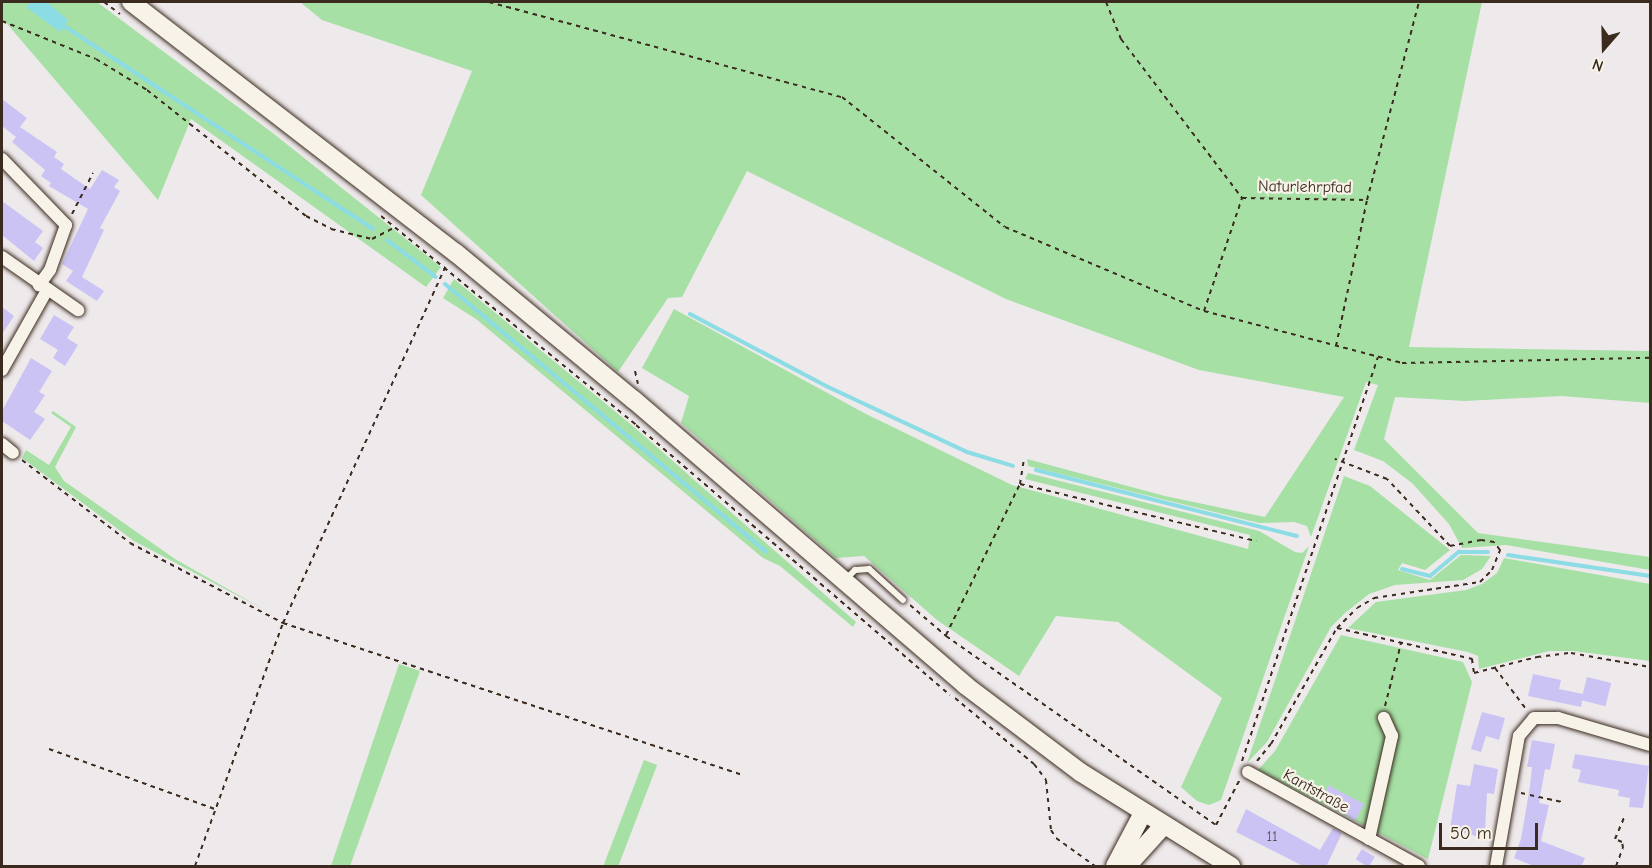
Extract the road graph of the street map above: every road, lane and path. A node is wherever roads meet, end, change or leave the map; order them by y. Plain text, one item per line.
1 (104, 2) edge
2 (489, 2) edge
3 (1106, 2) edge
4 (1419, 2) edge
5 (127, 8) edge
6 (2, 21) edge
7 (2, 159) edge
8 (93, 173) dead end
9 (1242, 198) junction
10 (1367, 200) junction
11 (378, 214) dead end
12 (66, 225) junction
13 (395, 228) junction
14 (2, 257) edge
15 (445, 268) dead end
16 (43, 288) junction
17 (78, 310) dead end
18 (1204, 311) junction
19 (1336, 346) junction
20 (1378, 357) junction
21 (1650, 358) edge
22 (2, 370) edge
23 (2, 444) edge
24 (13, 453) joint
25 (1024, 458) dead end
26 (1335, 459) dead end
27 (1343, 462) junction
28 (1020, 484) junction
29 (1256, 541) dead end
30 (844, 581) junction
31 (903, 600) joint
32 (283, 623) junction
33 (1337, 628) junction
34 (946, 636) junction
35 (1401, 643) junction
36 (1650, 667) edge
37 (1495, 668) junction
38 (1384, 718) joint
39 (1530, 721) junction
40 (1650, 745) edge
41 (49, 749) dead end
42 (1248, 772) junction
43 (742, 775) dead end
44 (1512, 791) junction
45 (1562, 802) dead end
46 (215, 809) junction
47 (1143, 813) junction
48 (1624, 816) dead end
49 (1163, 826) junction
50 (1369, 839) junction
51 (196, 866) edge
52 (1095, 867) edge
53 (1114, 867) edge
54 (1127, 867) edge
55 (1155, 867) edge
56 (1184, 867) edge
57 (1231, 867) edge
58 (1419, 867) edge
59 (1496, 867) edge
60 (1616, 867) edge

1 - 5 path
2 - 18 path
3 - 9 path, Naturlehrpfad
4 - 10 path, Naturlehrpfad
5 - 30 main road
6 - 13 path
7 - 12 street
8 - 12 path
9 - 10 path, Naturlehrpfad
9 - 18 path
10 - 19 path
11 - 13 path
12 - 16 street
13 - 52 path
14 - 16 street
15 - 32 path
16 - 17 street
16 - 22 street
18 - 19 path
19 - 20 path
20 - 21 path
20 - 27 path
23 - 24 street
24 - 32 path
25 - 28 path
26 - 27 path
27 - 33 path
27 - 42 path
28 - 29 path
28 - 34 path
30 - 31 lane
30 - 47 main road
31 - 34 path
32 - 43 path
32 - 46 path
33 - 35 path
33 - 42 path
34 - 42 path
35 - 37 path
35 - 38 path
36 - 37 path
37 - 39 path
38 - 50 street, Kantstraße
39 - 40 street
39 - 44 street
41 - 46 path
42 - 50 street, Kantstraße
44 - 45 path
44 - 59 street
46 - 51 path
47 - 49 main road
47 - 53 main road
48 - 60 path
49 - 54 main road
49 - 57 main road
50 - 58 street, Kantstraße
55 - 56 path

